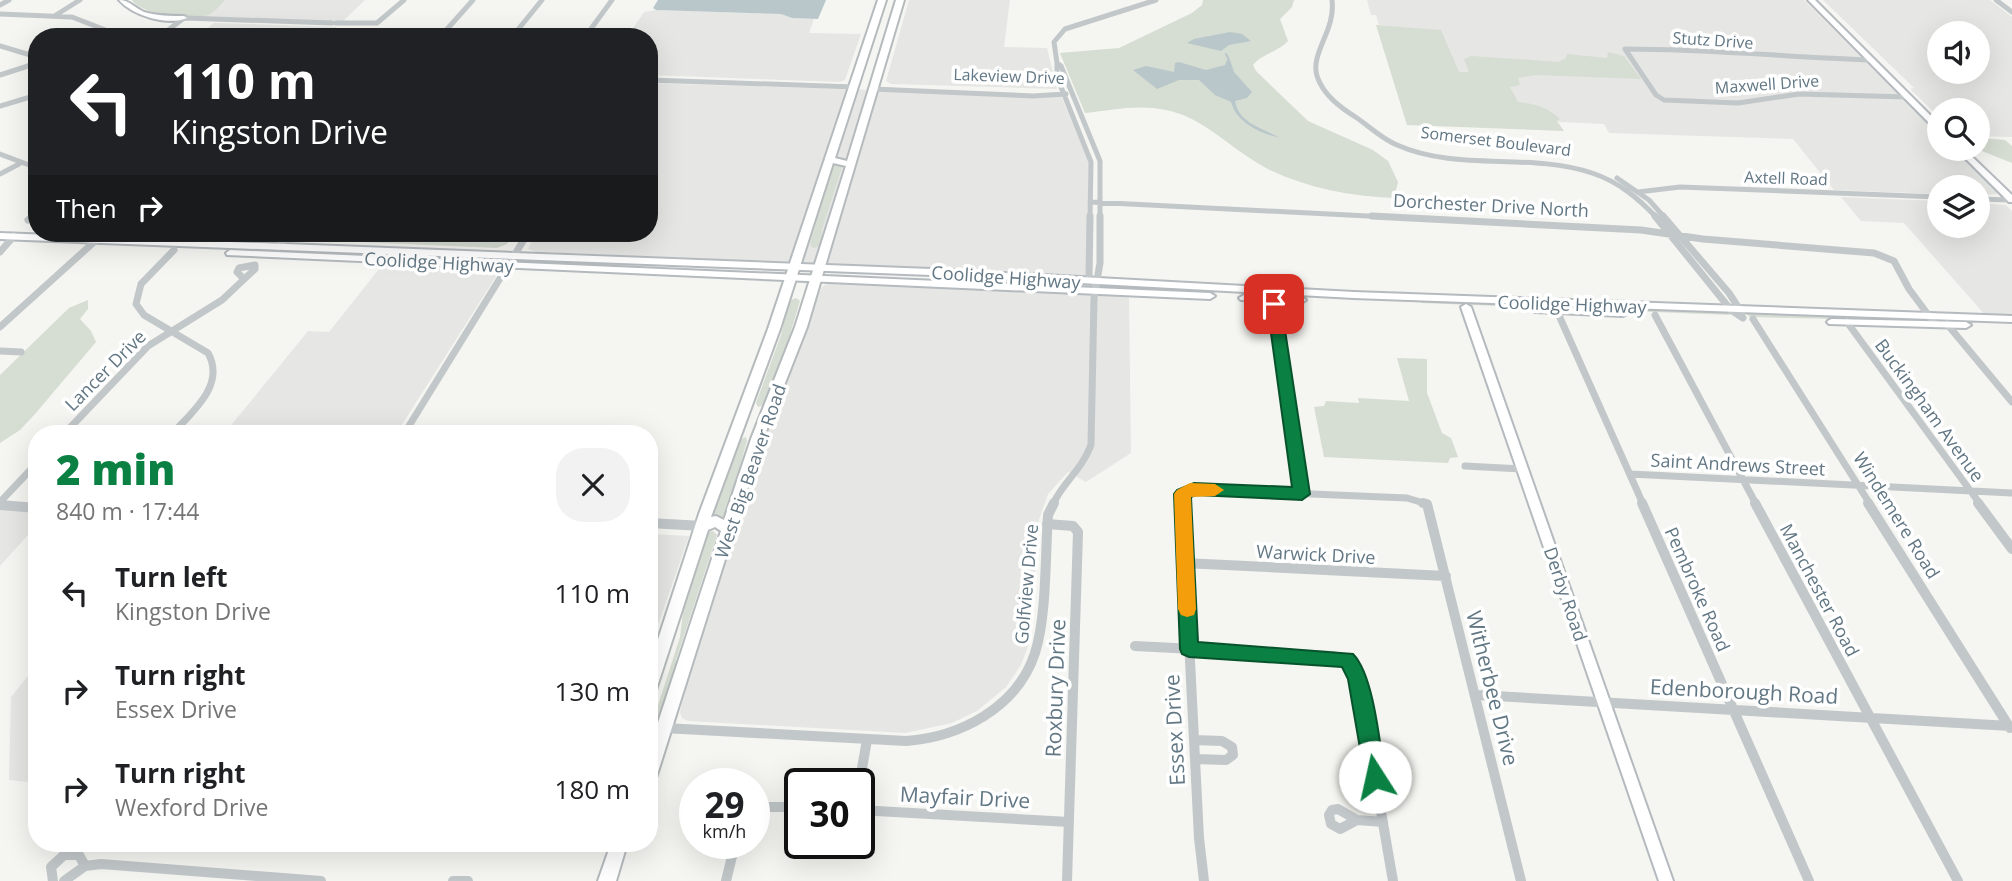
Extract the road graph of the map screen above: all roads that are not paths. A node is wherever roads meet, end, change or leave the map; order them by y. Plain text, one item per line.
1 (9, 0) edge
2 (80, 0) edge
3 (122, 0) edge
4 (404, 0) edge
5 (473, 0) edge
6 (542, 0) edge
7 (612, 0) edge
8 (882, 0) edge
9 (900, 0) edge
10 (1156, 0) edge
11 (1332, 0) edge
12 (1811, 0) edge
13 (1996, 0) edge
14 (0, 5) edge
15 (2012, 12) edge
16 (0, 14) edge
17 (877, 15) junction
18 (55, 16) junction
19 (895, 17) junction
20 (184, 18) junction
21 (104, 28) edge
22 (170, 28) edge
23 (448, 28) edge
24 (519, 28) edge
25 (592, 28) edge
26 (871, 32) junction
27 (889, 35) junction
28 (0, 46) edge
29 (28, 59) edge
30 (1870, 60) junction
31 (1057, 63) junction
32 (28, 64) edge
33 (0, 75) edge
34 (658, 80) edge
35 (854, 86) junction
36 (874, 87) junction
37 (1063, 92) junction
38 (1072, 92) junction
39 (1908, 97) junction
40 (28, 98) edge
41 (869, 101) junction
42 (1670, 101) joint
43 (0, 106) edge
44 (1927, 116) edge
45 (840, 128) junction
46 (860, 134) junction
47 (0, 154) edge
48 (1972, 161) edge
49 (829, 163) junction
50 (19, 164) junction
51 (850, 165) junction
52 (28, 166) edge
53 (0, 174) edge
54 (1636, 192) junction
55 (1927, 197) edge
56 (1990, 199) edge
57 (2012, 200) edge
58 (1090, 202) junction
59 (1100, 203) junction
60 (1668, 233) junction
61 (1680, 235) junction
62 (4, 242) edge
63 (286, 242) edge
64 (522, 242) edge
65 (92, 243) junction
66 (184, 244) junction
67 (801, 247) junction
68 (326, 248) junction
69 (174, 250) junction
70 (280, 251) junction
71 (824, 251) junction
72 (514, 255) junction
73 (314, 256) junction
74 (610, 258) junction
75 (649, 260) junction
76 (715, 263) junction
77 (509, 265) junction
78 (599, 268) junction
79 (638, 270) junction
80 (881, 270) junction
81 (793, 272) junction
82 (707, 273) junction
83 (818, 273) junction
84 (982, 275) junction
85 (243, 278) dead end
86 (876, 280) junction
87 (974, 285) junction
88 (1095, 287) junction
89 (1201, 292) junction
90 (786, 295) junction
91 (1257, 298) junction
92 (1273, 299) junction
93 (809, 301) junction
94 (1411, 301) junction
95 (1466, 307) junction
96 (1558, 311) junction
97 (1742, 314) junction
98 (1655, 315) junction
99 (1275, 318) junction
100 (2012, 319) edge
101 (1932, 320) junction
102 (1847, 322) junction
103 (1947, 324) junction
104 (2012, 326) edge
105 (0, 327) edge
106 (170, 330) junction
107 (0, 351) edge
108 (20, 352) dead end
109 (2012, 402) edge
110 (747, 403) junction
111 (769, 412) junction
112 (73, 425) edge
113 (180, 425) edge
114 (410, 425) edge
115 (736, 432) junction
116 (757, 439) junction
117 (1465, 466) dead end
118 (1522, 469) junction
119 (28, 473) edge
120 (1630, 474) junction
121 (1743, 480) junction
122 (1858, 486) junction
123 (1970, 491) junction
124 (1302, 494) junction
125 (2012, 494) edge
126 (0, 504) edge
127 (28, 507) edge
128 (658, 524) edge
129 (1046, 524) junction
130 (703, 526) junction
131 (728, 529) junction
132 (2012, 550) edge
133 (1185, 564) junction
134 (1446, 576) junction
135 (1135, 646) dead end
136 (1189, 649) junction
137 (658, 663) edge
138 (1477, 695) junction
139 (1604, 702) junction
140 (1734, 710) junction
141 (1871, 718) junction
142 (658, 726) edge
143 (2011, 728) edge
144 (658, 729) edge
145 (867, 740) junction
146 (1194, 740) junction
147 (1195, 759) junction
148 (862, 768) edge
149 (875, 811) edge
150 (1357, 820) dead end
151 (1069, 822) junction
152 (1383, 822) junction
153 (616, 852) edge
154 (731, 859) edge
155 (85, 866) junction
156 (68, 877) edge
157 (52, 881) edge
158 (320, 881) edge
159 (453, 881) edge
160 (468, 881) edge
161 (607, 881) edge
162 (726, 881) edge
163 (1067, 881) edge
164 (1204, 881) edge
165 (1393, 881) edge
166 (1521, 881) edge
167 (1666, 881) edge
168 (1809, 881) edge
169 (1958, 881) edge

1 - 14 street
2 - 18 street
3 - 20 main road
4 - 20 street
5 - 23 street
6 - 24 street
7 - 25 street
8 - 17 main road, West Big Beaver Road
9 - 19 main road, West Big Beaver Road
10 - 31 street, Golfview Drive
11 - 54 street, Somerset Boulevard
12 - 30 main road
13 - 15 street
16 - 18 street
17 - 19 main road
17 - 26 main road, West Big Beaver Road
18 - 21 street
19 - 27 main road, West Big Beaver Road
20 - 22 street
26 - 27 main road
26 - 35 main road, West Big Beaver Road
27 - 36 main road, West Big Beaver Road
28 - 29 street
30 - 39 main road
30 - 42 street, Stutz Drive
31 - 37 street, Golfview Drive
31 - 38 street, Golfview Drive
32 - 33 street
34 - 35 street
35 - 36 main road
35 - 41 main road
35 - 45 main road, West Big Beaver Road
36 - 37 street, Lakeview Drive
36 - 41 main road, West Big Beaver Road
37 - 38 street, Lakeview Drive
37 - 58 street, Golfview Drive
38 - 59 street, Golfview Drive
39 - 42 street, Maxwell Drive
39 - 44 main road
40 - 43 street
41 - 46 main road, West Big Beaver Road
45 - 46 main road
45 - 49 main road, West Big Beaver Road
46 - 51 main road, West Big Beaver Road
47 - 50 street
48 - 57 main road
49 - 51 main road
49 - 67 main road, West Big Beaver Road
50 - 52 street
50 - 53 street
51 - 71 main road, West Big Beaver Road
54 - 55 street, Axtell Road
54 - 60 street, Somerset Boulevard
54 - 61 street, Somerset Boulevard
56 - 57 street
58 - 59 street, Dorchester Drive North
58 - 88 street, Golfview Drive
59 - 60 street, Dorchester Drive North
59 - 88 street, Golfview Drive
60 - 61 street, Dorchester Drive North
60 - 97 street, Somerset Boulevard
61 - 97 street, Somerset Boulevard
61 - 101 street, Dorchester Drive North
62 - 65 main road, Coolidge Highway
63 - 70 street
64 - 72 street
65 - 66 main road, Coolidge Highway
65 - 69 main road, Coolidge Highway
65 - 105 street
66 - 69 main road
66 - 70 main road, Coolidge Highway
67 - 71 main road
67 - 81 main road, West Big Beaver Road
68 - 70 main road, Coolidge Highway
68 - 72 main road, Coolidge Highway
68 - 73 main road
69 - 70 main road, Coolidge Highway
69 - 106 street
70 - 73 main road, Coolidge Highway
71 - 83 main road, West Big Beaver Road
72 - 74 main road, Coolidge Highway
72 - 77 street
73 - 77 main road, Coolidge Highway
74 - 75 main road, Coolidge Highway
74 - 78 main road
75 - 76 main road, Coolidge Highway
75 - 79 main road
76 - 81 main road, Coolidge Highway
76 - 82 main road
77 - 78 main road, Coolidge Highway
77 - 114 street
78 - 79 main road, Coolidge Highway
79 - 82 main road, Coolidge Highway
80 - 83 main road, Coolidge Highway
80 - 84 main road, Coolidge Highway
80 - 86 main road
81 - 82 main road, Coolidge Highway
81 - 83 main road, Coolidge Highway
81 - 90 main road, West Big Beaver Road
83 - 86 main road, Coolidge Highway
83 - 93 main road, West Big Beaver Road
84 - 87 main road
84 - 88 main road, Coolidge Highway
85 - 106 street, Lancer Drive
86 - 87 main road, Coolidge Highway
87 - 88 main road, Coolidge Highway
88 - 89 main road, Coolidge Highway
88 - 129 street, Golfview Drive
89 - 91 main road, Coolidge Highway
89 - 94 main road, Coolidge Highway
90 - 93 main road
90 - 110 main road, West Big Beaver Road
91 - 92 main road, Coolidge Highway
91 - 99 street
92 - 94 main road, Coolidge Highway
92 - 99 street
93 - 111 main road, West Big Beaver Road
94 - 95 main road, Coolidge Highway
94 - 97 main road, Coolidge Highway
95 - 96 main road, Coolidge Highway
95 - 118 main road, Derby Road
96 - 98 main road, Coolidge Highway
96 - 120 street, Pembroke Road
97 - 98 main road, Coolidge Highway
97 - 101 main road, Coolidge Highway
97 - 102 main road, Coolidge Highway
97 - 122 street, Windemere Road
98 - 121 street, Manchester Road
99 - 124 street
100 - 101 main road, Coolidge Highway
101 - 102 main road, Coolidge Highway
101 - 103 main road, Coolidge Highway
102 - 123 street, Buckingham Avenue
103 - 104 main road, Coolidge Highway
103 - 109 street
106 - 112 street, Lancer Drive
106 - 113 street
107 - 108 street
110 - 111 main road
110 - 115 main road, West Big Beaver Road
111 - 116 main road, West Big Beaver Road
115 - 116 main road
115 - 130 main road, West Big Beaver Road
116 - 131 main road, West Big Beaver Road
117 - 118 street
118 - 139 main road, Derby Road
119 - 126 street
120 - 121 street, Saint Andrews Street
120 - 140 street, Pembroke Road
121 - 122 street, Saint Andrews Street
121 - 141 street, Manchester Road
122 - 123 street, Saint Andrews Street
122 - 143 street, Windemere Road
123 - 125 street, Saint Andrews Street
123 - 132 street, Buckingham Avenue
124 - 133 street, Essex Drive
124 - 134 street, Witherbee Drive
126 - 127 street
128 - 130 street
129 - 145 street, Golfview Drive
129 - 151 street, Roxbury Drive
130 - 131 main road
130 - 137 main road, West Big Beaver Road
131 - 142 main road, West Big Beaver Road
133 - 134 street, Warwick Drive
133 - 136 street, Essex Drive
134 - 138 street, Witherbee Drive
135 - 136 street
136 - 146 street, Essex Drive
136 - 152 street
138 - 139 street, Edenborough Road
138 - 166 street, Witherbee Drive
139 - 140 street, Edenborough Road
139 - 167 main road, Derby Road
140 - 141 street, Edenborough Road
140 - 168 street, Pembroke Road
141 - 143 street, Edenborough Road
141 - 169 street, Manchester Road
144 - 145 street, Golfview Drive
145 - 148 street
146 - 147 street, Essex Drive
146 - 147 street
147 - 164 street, Essex Drive
149 - 151 street, Mayfair Drive
150 - 152 street
151 - 163 street, Roxbury Drive
152 - 165 street
153 - 161 main road
154 - 162 street
155 - 156 street
155 - 157 street
155 - 158 street
159 - 160 street

